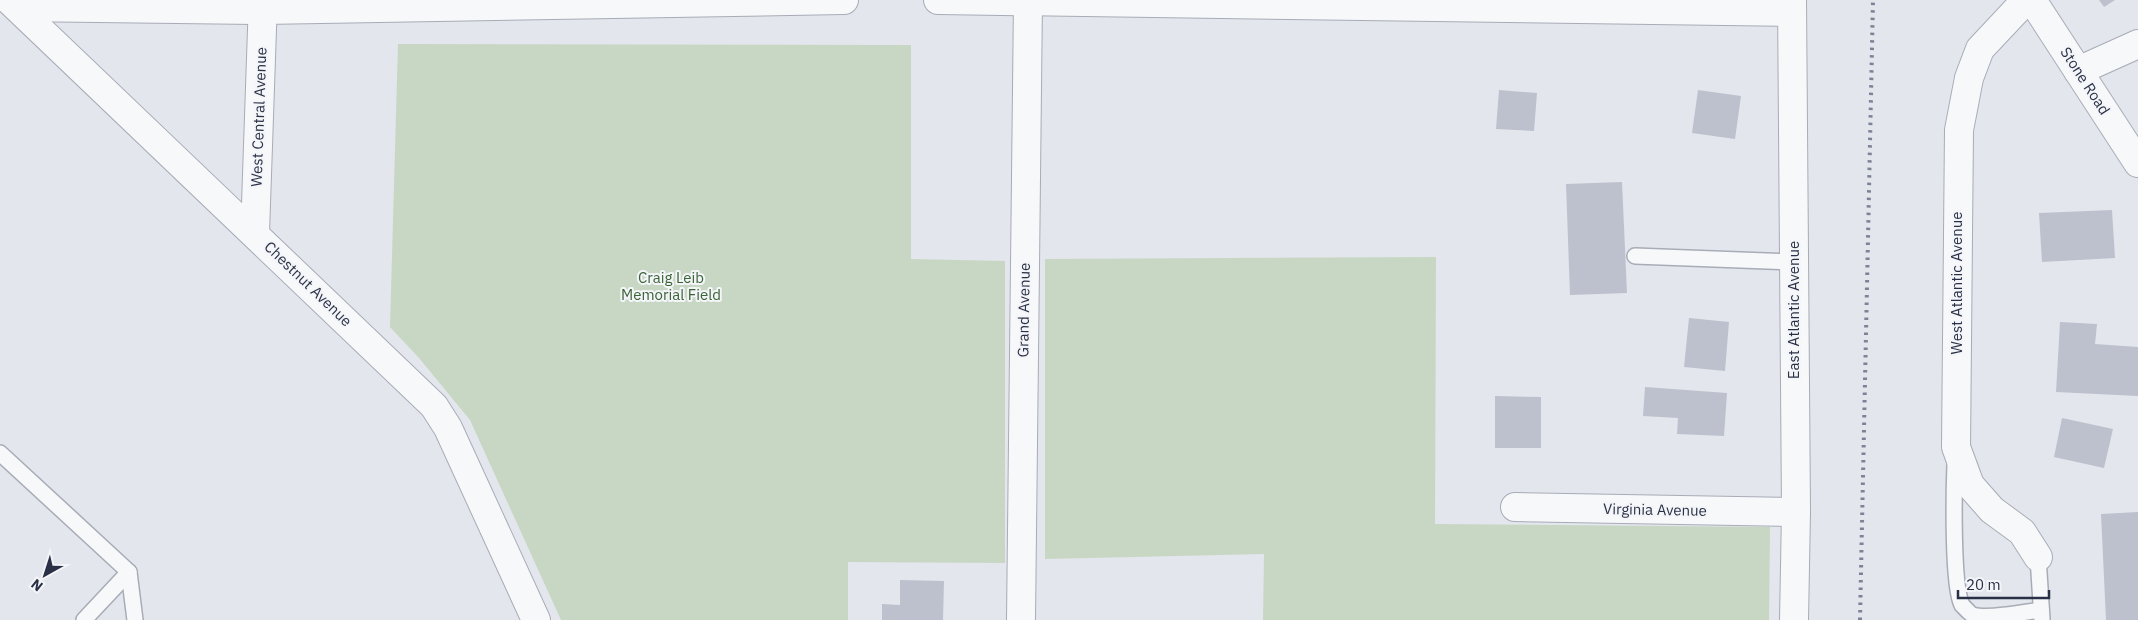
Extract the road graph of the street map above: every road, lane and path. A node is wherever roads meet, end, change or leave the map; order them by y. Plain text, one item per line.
1 (844, 0) edge
2 (938, 0) edge
3 (2026, 0) edge
4 (2032, 0) edge
5 (1028, 1) edge
6 (13, 4) edge
7 (263, 5) edge
8 (1792, 6) edge
9 (2138, 44) edge
10 (2078, 71) junction
11 (2138, 163) edge
12 (255, 233) junction
13 (1634, 256) dead end
14 (1793, 262) junction
15 (1956, 447) junction
16 (0, 453) edge
17 (1515, 507) dead end
18 (1796, 512) junction
19 (2038, 557) joint
20 (129, 572) junction
21 (2042, 615) edge
22 (84, 620) edge
23 (135, 620) edge
24 (536, 620) edge
25 (1021, 620) edge
26 (1794, 620) edge

1 - 7 street
2 - 5 street
3 - 15 street, West Atlantic Avenue
4 - 10 street, Stone Road
5 - 8 street
5 - 25 street, Grand Avenue
6 - 7 street
6 - 12 street, Chestnut Avenue
7 - 12 street, West Central Avenue
8 - 14 street, East Atlantic Avenue
9 - 10 street
10 - 11 street, Stone Road
12 - 24 street, Chestnut Avenue
13 - 14 lane
14 - 18 street, East Atlantic Avenue
15 - 19 street, West Atlantic Avenue
15 - 21 lane
16 - 20 lane
17 - 18 street, Virginia Avenue
18 - 26 street, East Atlantic Avenue
19 - 21 lane
20 - 22 lane
20 - 23 lane

